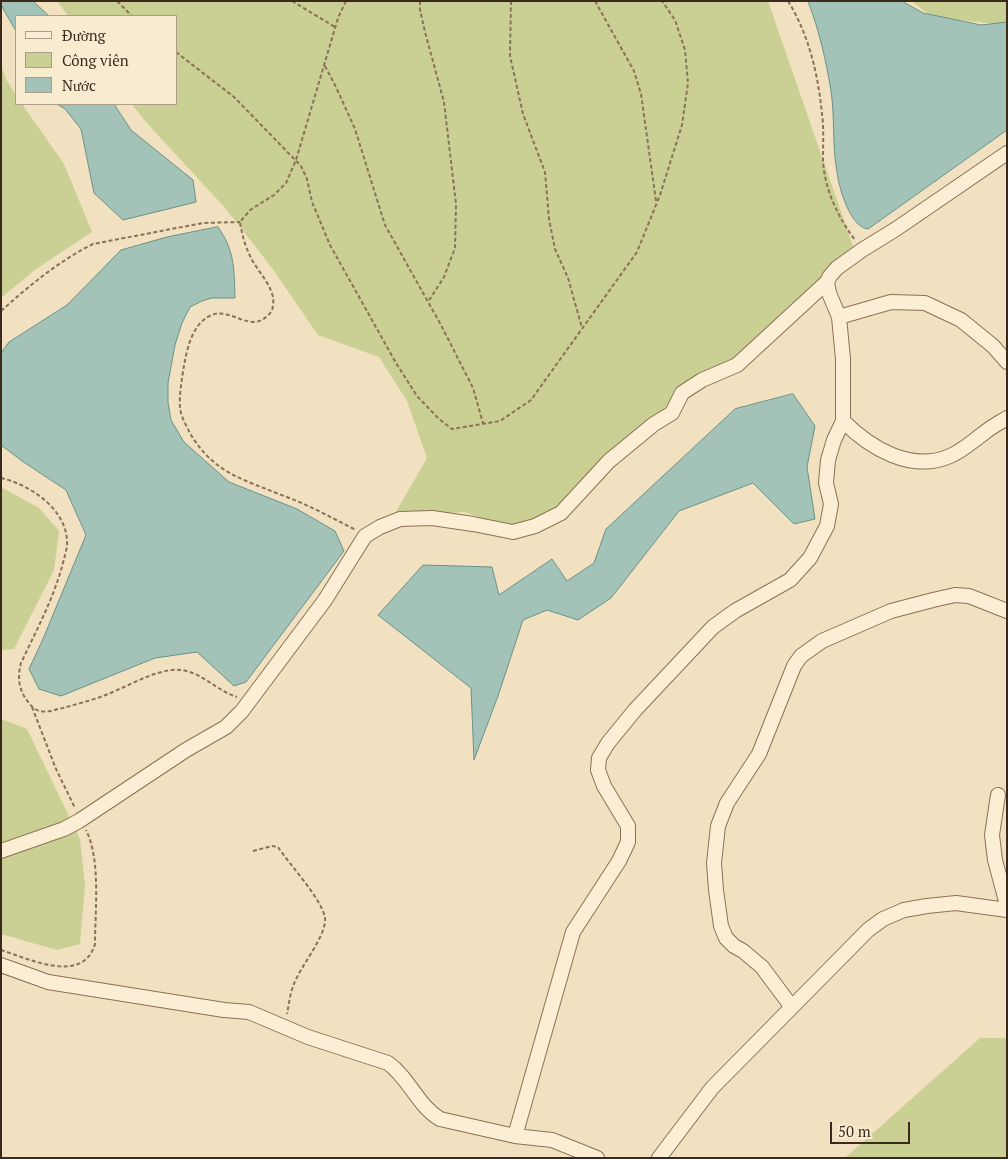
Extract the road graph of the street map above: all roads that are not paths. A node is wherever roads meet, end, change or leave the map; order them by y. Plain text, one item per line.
1 (1007, 153) edge
2 (827, 282) junction
3 (839, 317) junction
4 (1007, 362) edge
5 (1007, 418) edge
6 (843, 421) junction
7 (1007, 611) edge
8 (998, 795) dead end
9 (1, 852) edge
10 (1007, 905) edge
11 (1007, 910) edge
12 (1, 964) edge
13 (791, 1006) junction
14 (515, 1136) junction
15 (597, 1158) edge
16 (659, 1158) edge

1 - 2 street
2 - 3 street
2 - 9 street
3 - 4 street
3 - 6 street
5 - 6 street
6 - 14 street
7 - 13 street
8 - 10 street
11 - 13 street
12 - 14 street
13 - 16 street
14 - 15 street

